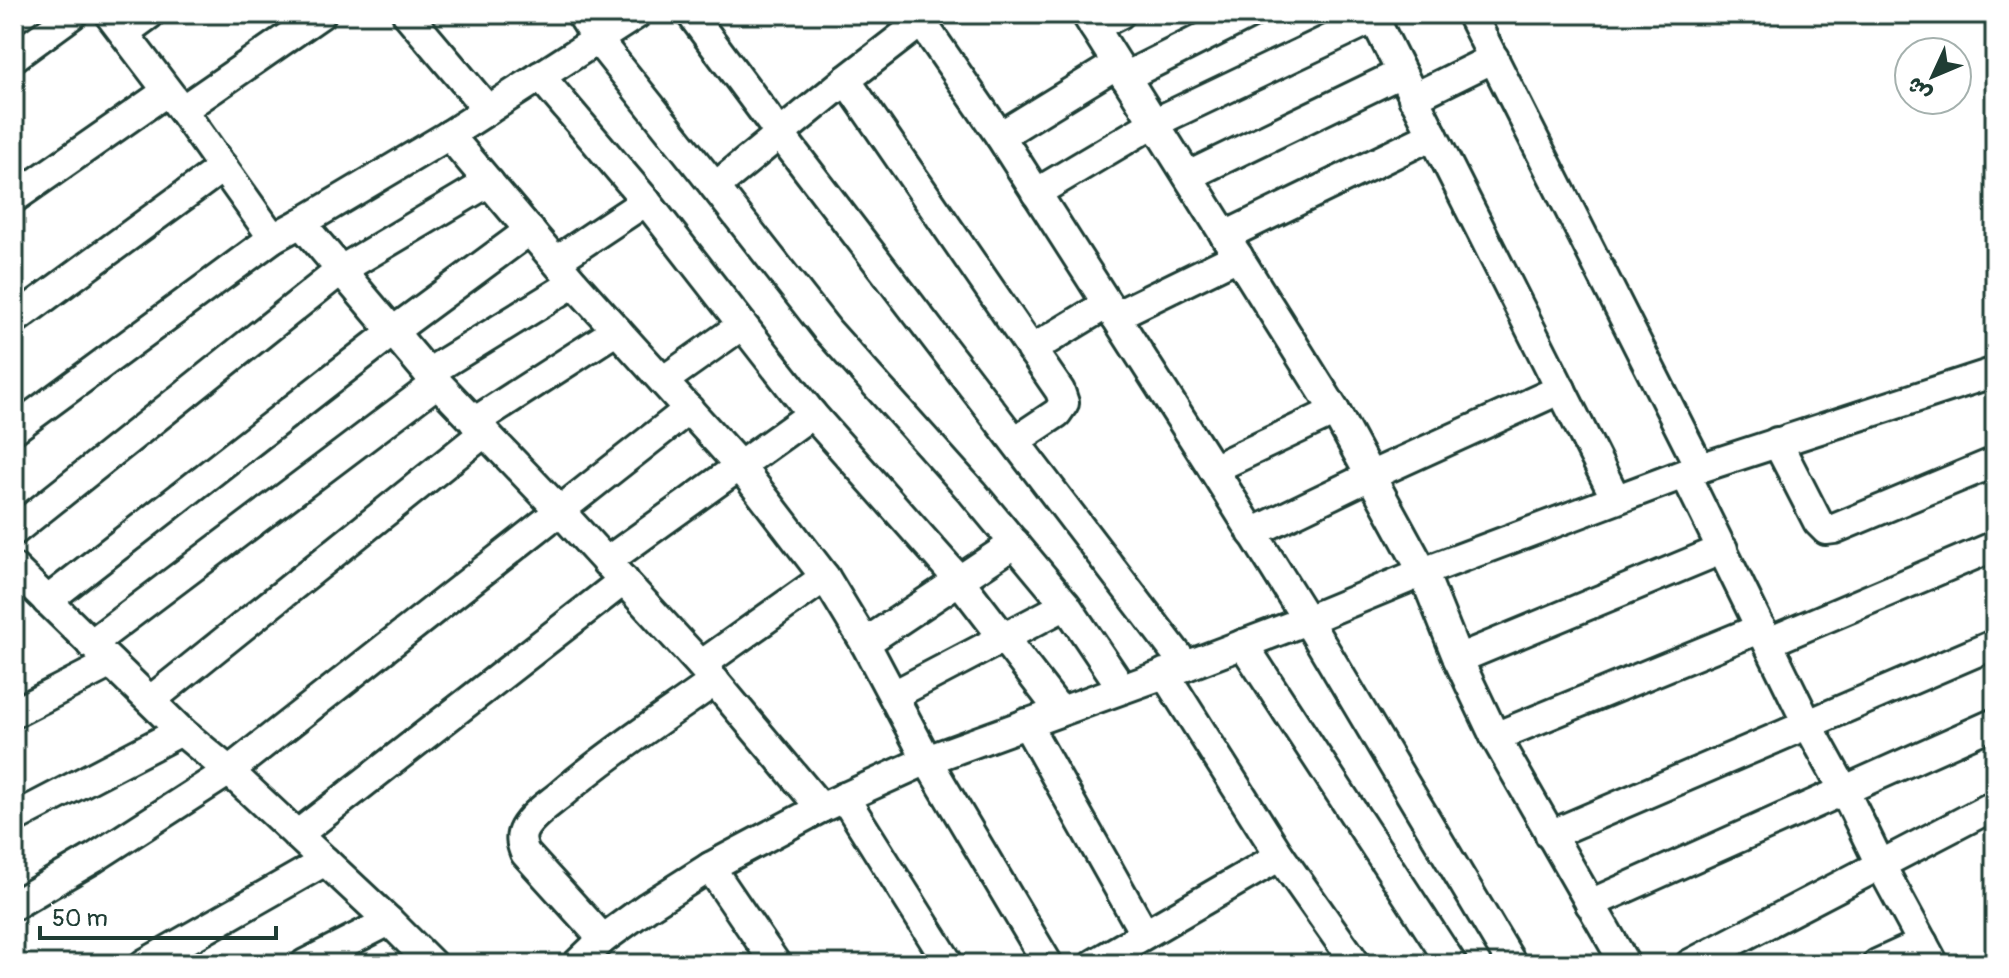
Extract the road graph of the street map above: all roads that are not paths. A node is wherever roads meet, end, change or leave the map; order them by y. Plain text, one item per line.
1 (73, 14) edge
2 (150, 14) edge
3 (321, 14) edge
4 (407, 14) edge
5 (581, 14) edge
6 (637, 14) edge
7 (691, 14) edge
8 (1120, 14) edge
9 (1250, 14) edge
10 (1471, 14) edge
11 (1373, 16) edge
12 (918, 18) edge
13 (1090, 20) edge
14 (116, 24) edge
15 (597, 39) junction
16 (14, 57) edge
17 (1494, 58) junction
18 (1121, 71) junction
19 (540, 76) junction
20 (846, 80) junction
21 (1407, 86) junction
22 (174, 101) junction
23 (488, 110) junction
24 (1154, 123) junction
25 (780, 134) junction
26 (449, 135) junction
27 (1433, 135) junction
28 (1000, 136) junction
29 (223, 167) junction
30 (1188, 176) junction
31 (489, 182) junction
32 (715, 187) junction
33 (1036, 193) junction
34 (14, 198) edge
35 (646, 201) junction
36 (301, 223) junction
37 (530, 230) junction
38 (273, 238) junction
39 (1232, 246) junction
40 (341, 270) junction
41 (565, 272) junction
42 (1111, 310) junction
43 (14, 320) edge
44 (742, 325) junction
45 (617, 330) junction
46 (392, 332) junction
47 (1031, 350) junction
48 (432, 378) junction
49 (663, 381) junction
50 (1991, 384) edge
51 (1561, 389) junction
52 (689, 409) junction
53 (1335, 411) junction
54 (812, 414) junction
55 (479, 427) junction
56 (14, 429) edge
57 (1015, 441) junction
58 (1777, 442) junction
59 (1995, 462) edge
60 (739, 465) junction
61 (1213, 469) junction
62 (1692, 471) junction
63 (1370, 476) junction
64 (1616, 499) junction
65 (559, 510) junction
66 (14, 531) edge
67 (1252, 533) junction
68 (1015, 543) junction
69 (1995, 546) edge
70 (1723, 549) junction
71 (615, 571) junction
72 (1423, 572) junction
73 (825, 577) junction
74 (959, 580) junction
75 (25, 585) edge
76 (1066, 605) junction
77 (1307, 620) junction
78 (1765, 635) junction
79 (1005, 637) junction
80 (865, 643) junction
81 (1243, 644) junction
82 (1995, 644) edge
83 (101, 653) junction
84 (1458, 659) junction
85 (1175, 670) junction
86 (708, 673) junction
87 (1122, 688) junction
88 (894, 695) junction
89 (151, 700) junction
90 (1060, 711) junction
91 (14, 713) edge
92 (1026, 723) junction
93 (1807, 723) junction
94 (1995, 723) edge
95 (181, 731) junction
96 (1495, 737) junction
97 (927, 760) junction
98 (229, 771) junction
99 (1844, 790) junction
100 (833, 802) junction
101 (1995, 805) edge
102 (14, 818) edge
103 (297, 835) junction
104 (1550, 835) junction
105 (1280, 856) junction
106 (325, 861) junction
107 (1880, 864) junction
108 (710, 867) junction
109 (1590, 904) junction
110 (14, 905) edge
111 (389, 921) junction
112 (1144, 933) junction
113 (603, 939) junction
114 (1929, 954) edge
115 (144, 964) edge
116 (305, 964) edge
117 (432, 964) edge
118 (577, 964) edge
119 (776, 964) edge
120 (949, 964) edge
121 (1048, 964) edge
122 (1094, 964) edge
123 (1356, 964) edge
124 (1452, 964) edge
125 (1512, 964) edge
126 (1625, 964) edge
127 (1690, 964) edge
128 (1877, 964) edge

1 - 16 street
2 - 14 street
3 - 22 street
4 - 23 street
5 - 15 street
6 - 15 street
7 - 25 street
8 - 13 street
9 - 18 street
10 - 17 street
11 - 21 street
11 - 24 street
12 - 20 street
12 - 28 street
13 - 18 street
14 - 22 street
15 - 19 street
15 - 32 street
17 - 21 street
17 - 62 street
18 - 24 street
18 - 28 street
19 - 23 street
19 - 35 street
20 - 25 street
20 - 47 street
21 - 27 street
21 - 30 street
22 - 29 street
22 - 34 street
23 - 26 street
24 - 30 street
24 - 33 street
25 - 32 street
25 - 57 street
26 - 31 street
26 - 36 street
27 - 39 street
27 - 51 street
28 - 33 street
29 - 38 street
29 - 43 street
30 - 39 street
31 - 37 street
31 - 40 street
32 - 68 street
33 - 42 street
35 - 41 street
35 - 44 street
36 - 38 street
36 - 40 street
37 - 41 street
37 - 46 street
38 - 56 street
39 - 42 street
39 - 53 street
40 - 46 street
40 - 66 street
41 - 45 street
41 - 48 street
42 - 47 street
42 - 61 street
44 - 49 street
44 - 54 street
45 - 49 street
45 - 55 street
46 - 48 street
46 - 75 street
47 - 57 street
48 - 55 street
48 - 83 street
49 - 52 street
50 - 58 street
51 - 63 street
51 - 64 street
52 - 60 street
52 - 65 street
53 - 61 street
53 - 63 street
54 - 60 street
54 - 74 street
55 - 65 street
55 - 89 street
57 - 85 street
58 - 59 street
58 - 62 street
60 - 71 street
60 - 73 street
61 - 67 street
62 - 64 street
62 - 70 street
63 - 67 street
63 - 72 street
64 - 72 street
65 - 71 street
65 - 98 street
67 - 77 street
68 - 74 street
68 - 76 street
69 - 78 street
70 - 78 street
70 - 84 street
71 - 86 street
71 - 103 street
72 - 77 street
72 - 84 street
73 - 80 street
73 - 86 street
74 - 79 street
74 - 80 street
75 - 83 street
76 - 79 street
76 - 87 street
77 - 81 street
77 - 125 street
78 - 93 street
78 - 96 street
79 - 88 street
79 - 90 street
80 - 88 street
81 - 85 street
81 - 124 street
82 - 93 street
83 - 89 street
83 - 91 street
84 - 96 street
85 - 87 street
85 - 105 street
86 - 100 street
86 - 113 street
87 - 90 street
88 - 97 street
89 - 95 street
90 - 92 street
92 - 97 street
92 - 112 street
93 - 99 street
93 - 104 street
94 - 99 street
95 - 98 street
95 - 102 street
96 - 104 street
97 - 100 street
97 - 121 street
98 - 103 street
98 - 110 street
99 - 107 street
99 - 109 street
100 - 108 street
100 - 120 street
101 - 107 street
103 - 106 street
104 - 109 street
105 - 112 street
105 - 123 street
106 - 111 street
106 - 115 street
107 - 114 street
107 - 127 street
108 - 113 street
108 - 119 street
109 - 126 street
111 - 116 street
111 - 117 street
112 - 122 street
113 - 118 street
114 - 128 street

